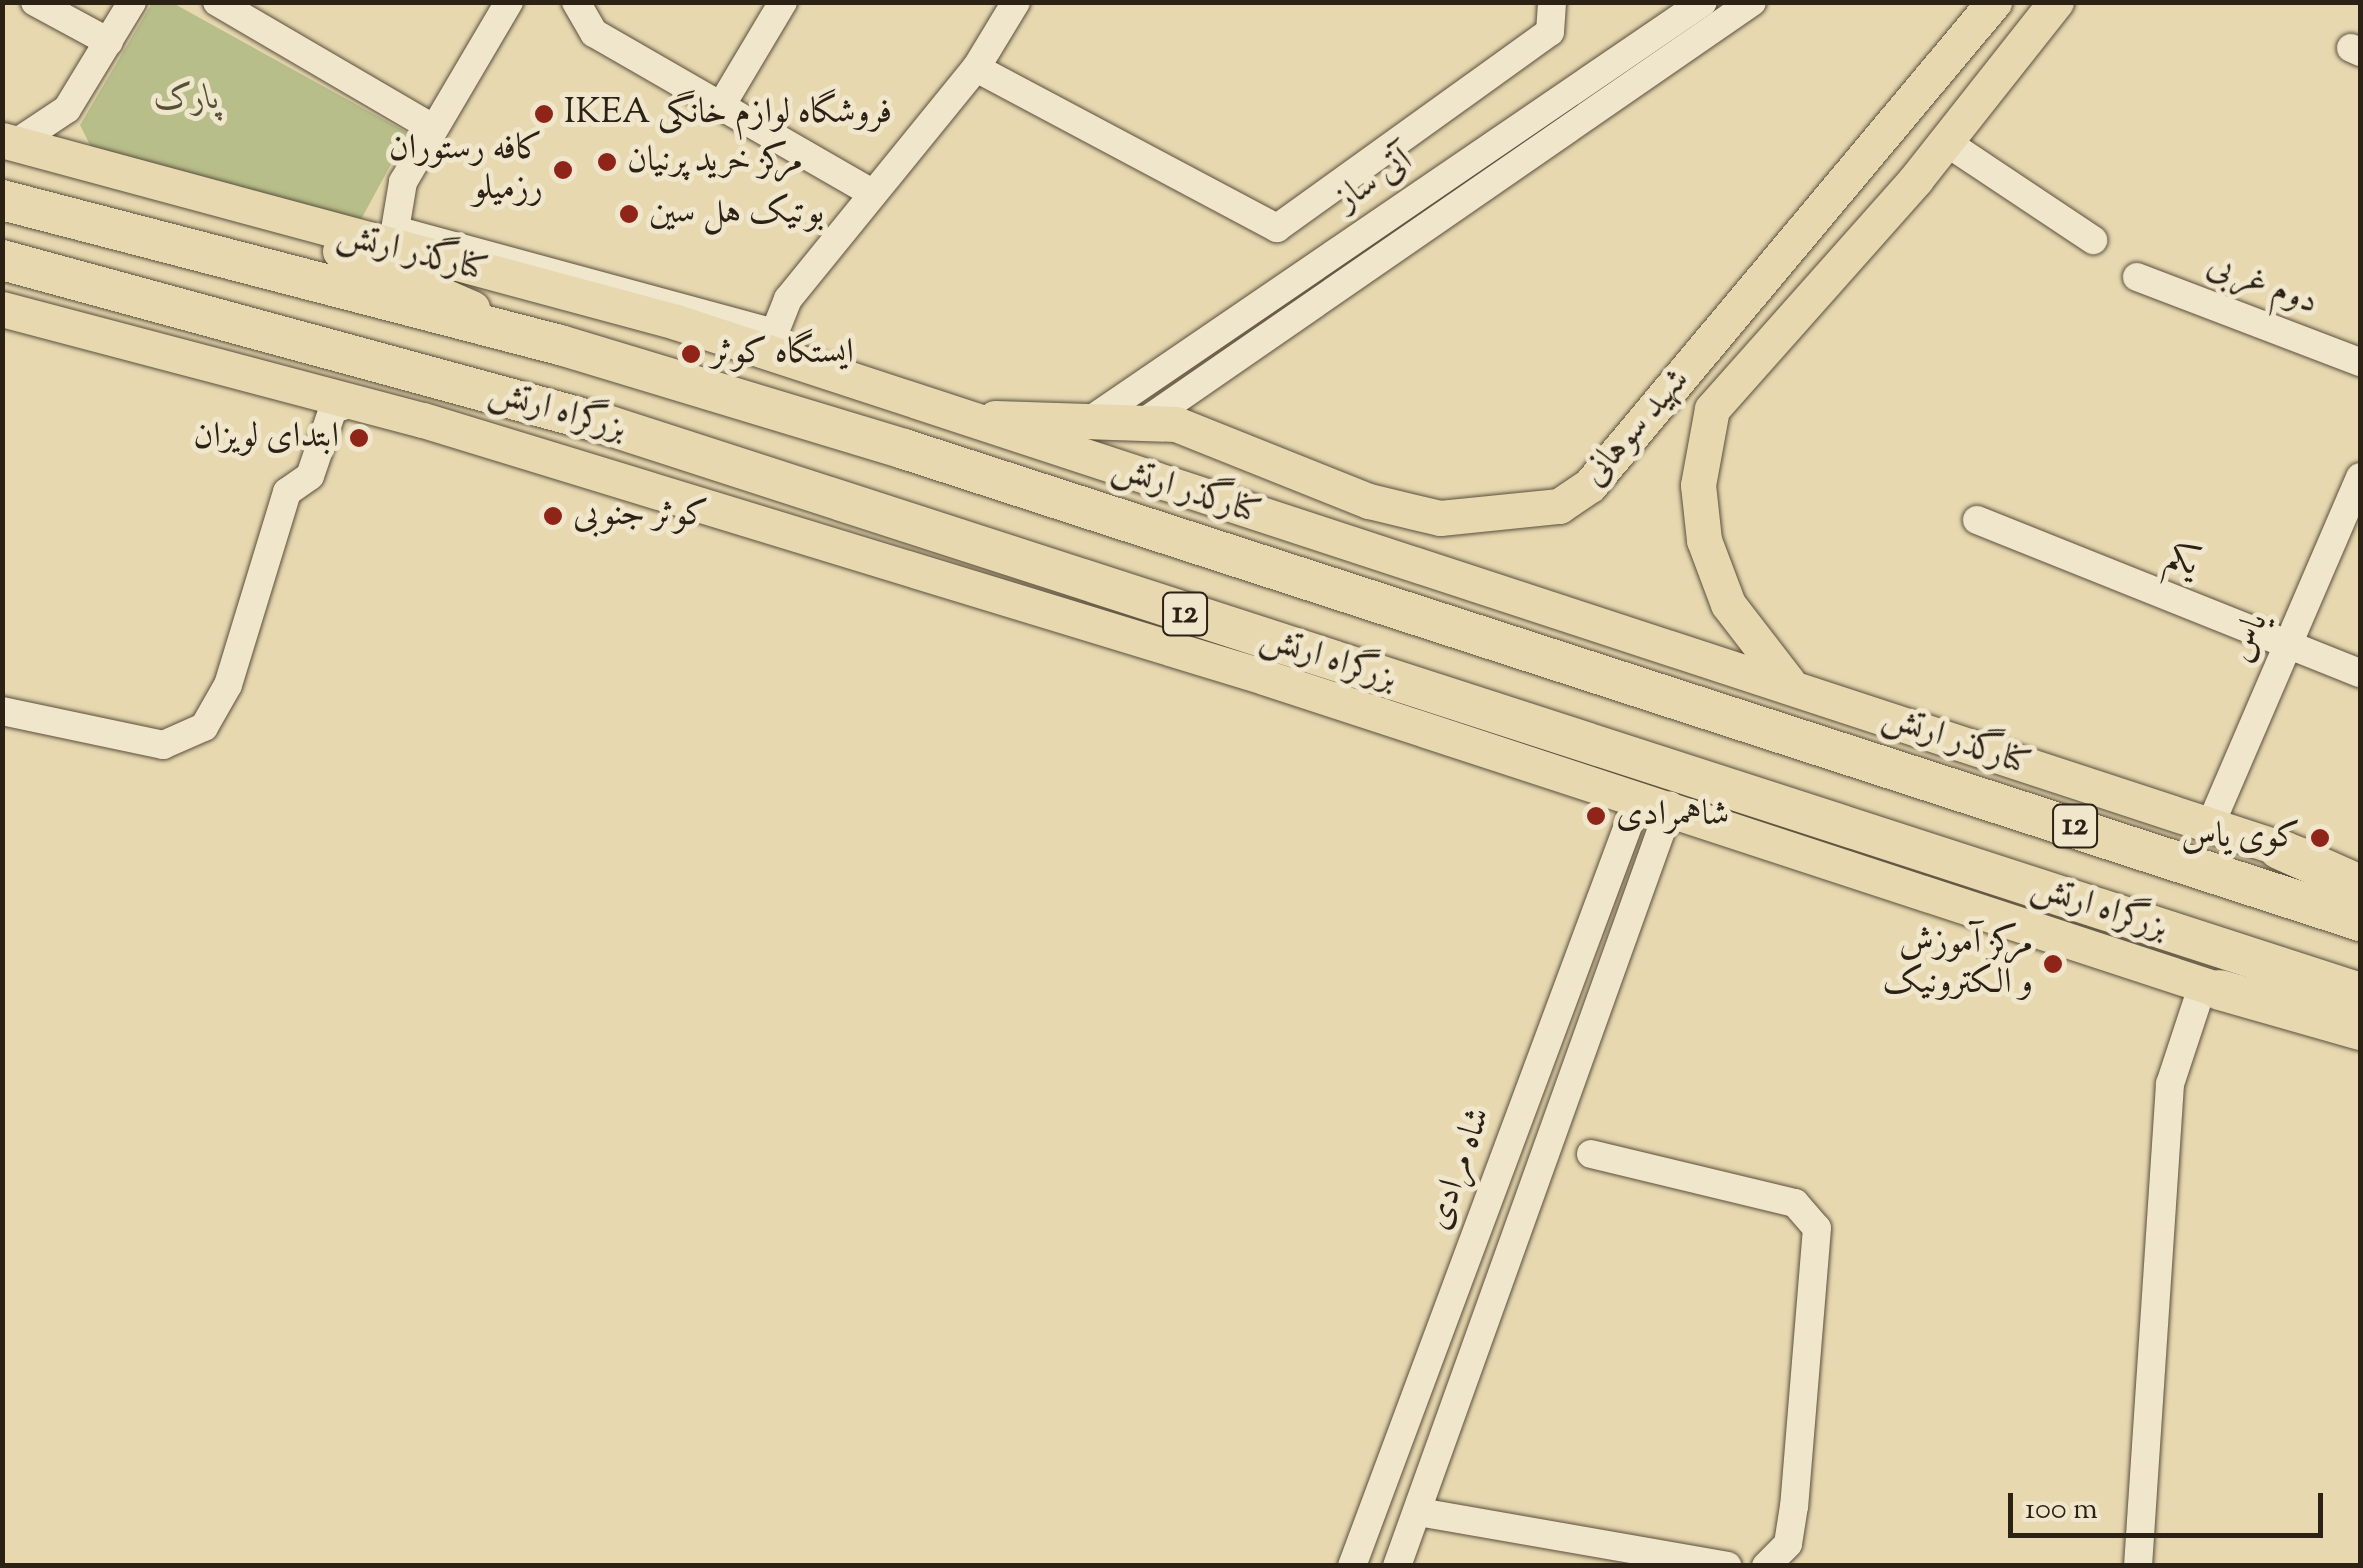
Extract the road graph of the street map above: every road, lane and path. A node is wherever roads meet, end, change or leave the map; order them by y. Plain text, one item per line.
1 (35, 2) edge
2 (132, 2) edge
3 (216, 2) edge
4 (509, 2) edge
5 (576, 2) edge
6 (783, 2) edge
7 (1016, 2) edge
8 (1552, 2) edge
9 (1703, 2) edge
10 (1752, 2) edge
11 (1994, 2) edge
12 (2056, 2) edge
13 (110, 42) junction
14 (976, 68) junction
15 (78, 93) junction
16 (721, 106) junction
17 (434, 129) junction
18 (10, 141) edge
19 (1946, 142) junction
20 (106, 170) junction
21 (872, 194) junction
22 (190, 197) junction
23 (2, 200) edge
24 (2092, 240) dead end
25 (1796, 246) junction
26 (2, 260) edge
27 (2137, 277) dead end
28 (1828, 280) junction
29 (2, 309) edge
30 (771, 342) junction
31 (560, 344) junction
32 (2360, 362) edge
33 (1169, 366) junction
34 (1188, 392) junction
35 (356, 402) junction
36 (952, 417) junction
37 (1089, 421) junction
38 (1144, 422) junction
39 (2360, 477) edge
40 (1976, 520) dead end
41 (2288, 644) junction
42 (2360, 673) edge
43 (1792, 686) junction
44 (3, 712) edge
45 (1541, 729) junction
46 (1654, 803) junction
47 (2208, 828) junction
48 (1793, 848) junction
49 (2279, 849) joint
50 (2360, 891) edge
51 (2212, 986) junction
52 (2360, 993) edge
53 (2360, 1033) edge
54 (1591, 1154) dead end
55 (1419, 1512) junction
56 (1352, 1566) edge
57 (1398, 1566) edge
58 (1727, 1566) edge
59 (1766, 1566) edge
60 (2138, 1566) edge

1 - 13 street
2 - 13 street
3 - 17 street
4 - 17 street
5 - 16 street
6 - 16 street
7 - 14 street
8 - 14 street
9 - 33 street, آتی ساز
10 - 34 street, آتی ساز
11 - 25 main road, شهید سوهانی
12 - 19 main road, شهید سوهانی
13 - 15 street
14 - 21 street
15 - 18 street
15 - 20 street
16 - 21 street
17 - 30 street
18 - 20 main road, کنارگذر ارتش
19 - 24 street
19 - 28 main road, شهید سوهانی
20 - 22 main road, کنارگذر ارتش
21 - 30 street
22 - 30 main road, کنارگذر ارتش
22 - 31 main road
23 - 31 highway, بزرگراه ارتش / 12
25 - 28 main road
25 - 38 main road, شهید سوهانی
26 - 45 highway, بزرگراه ارتش / 12
27 - 32 street, دوم غربی
28 - 43 main road, شهید سوهانی
29 - 35 main road
30 - 36 main road, کنارگذر ارتش
31 - 50 highway, بزرگراه ارتش / 12
33 - 34 street
33 - 37 street, آتی ساز
34 - 38 street, آتی ساز
35 - 44 street
35 - 46 main road
36 - 37 main road, شهید سوهانی
36 - 43 main road, کنارگذر ارتش
37 - 38 main road, شهید سوهانی
39 - 41 street, یاس
40 - 41 street, یکم
41 - 42 street, یکم
41 - 47 street, یاس
43 - 47 main road, کنارگذر ارتش
45 - 48 main road
45 - 52 highway, بزرگراه ارتش / 12
46 - 48 main road
46 - 55 street
46 - 56 street, شاه مرادی
47 - 49 main road, کنارگذر ارتش
48 - 51 main road
49 - 50 highway
51 - 53 main road
51 - 53 highway
51 - 60 street
54 - 59 street
55 - 57 street
55 - 58 street

